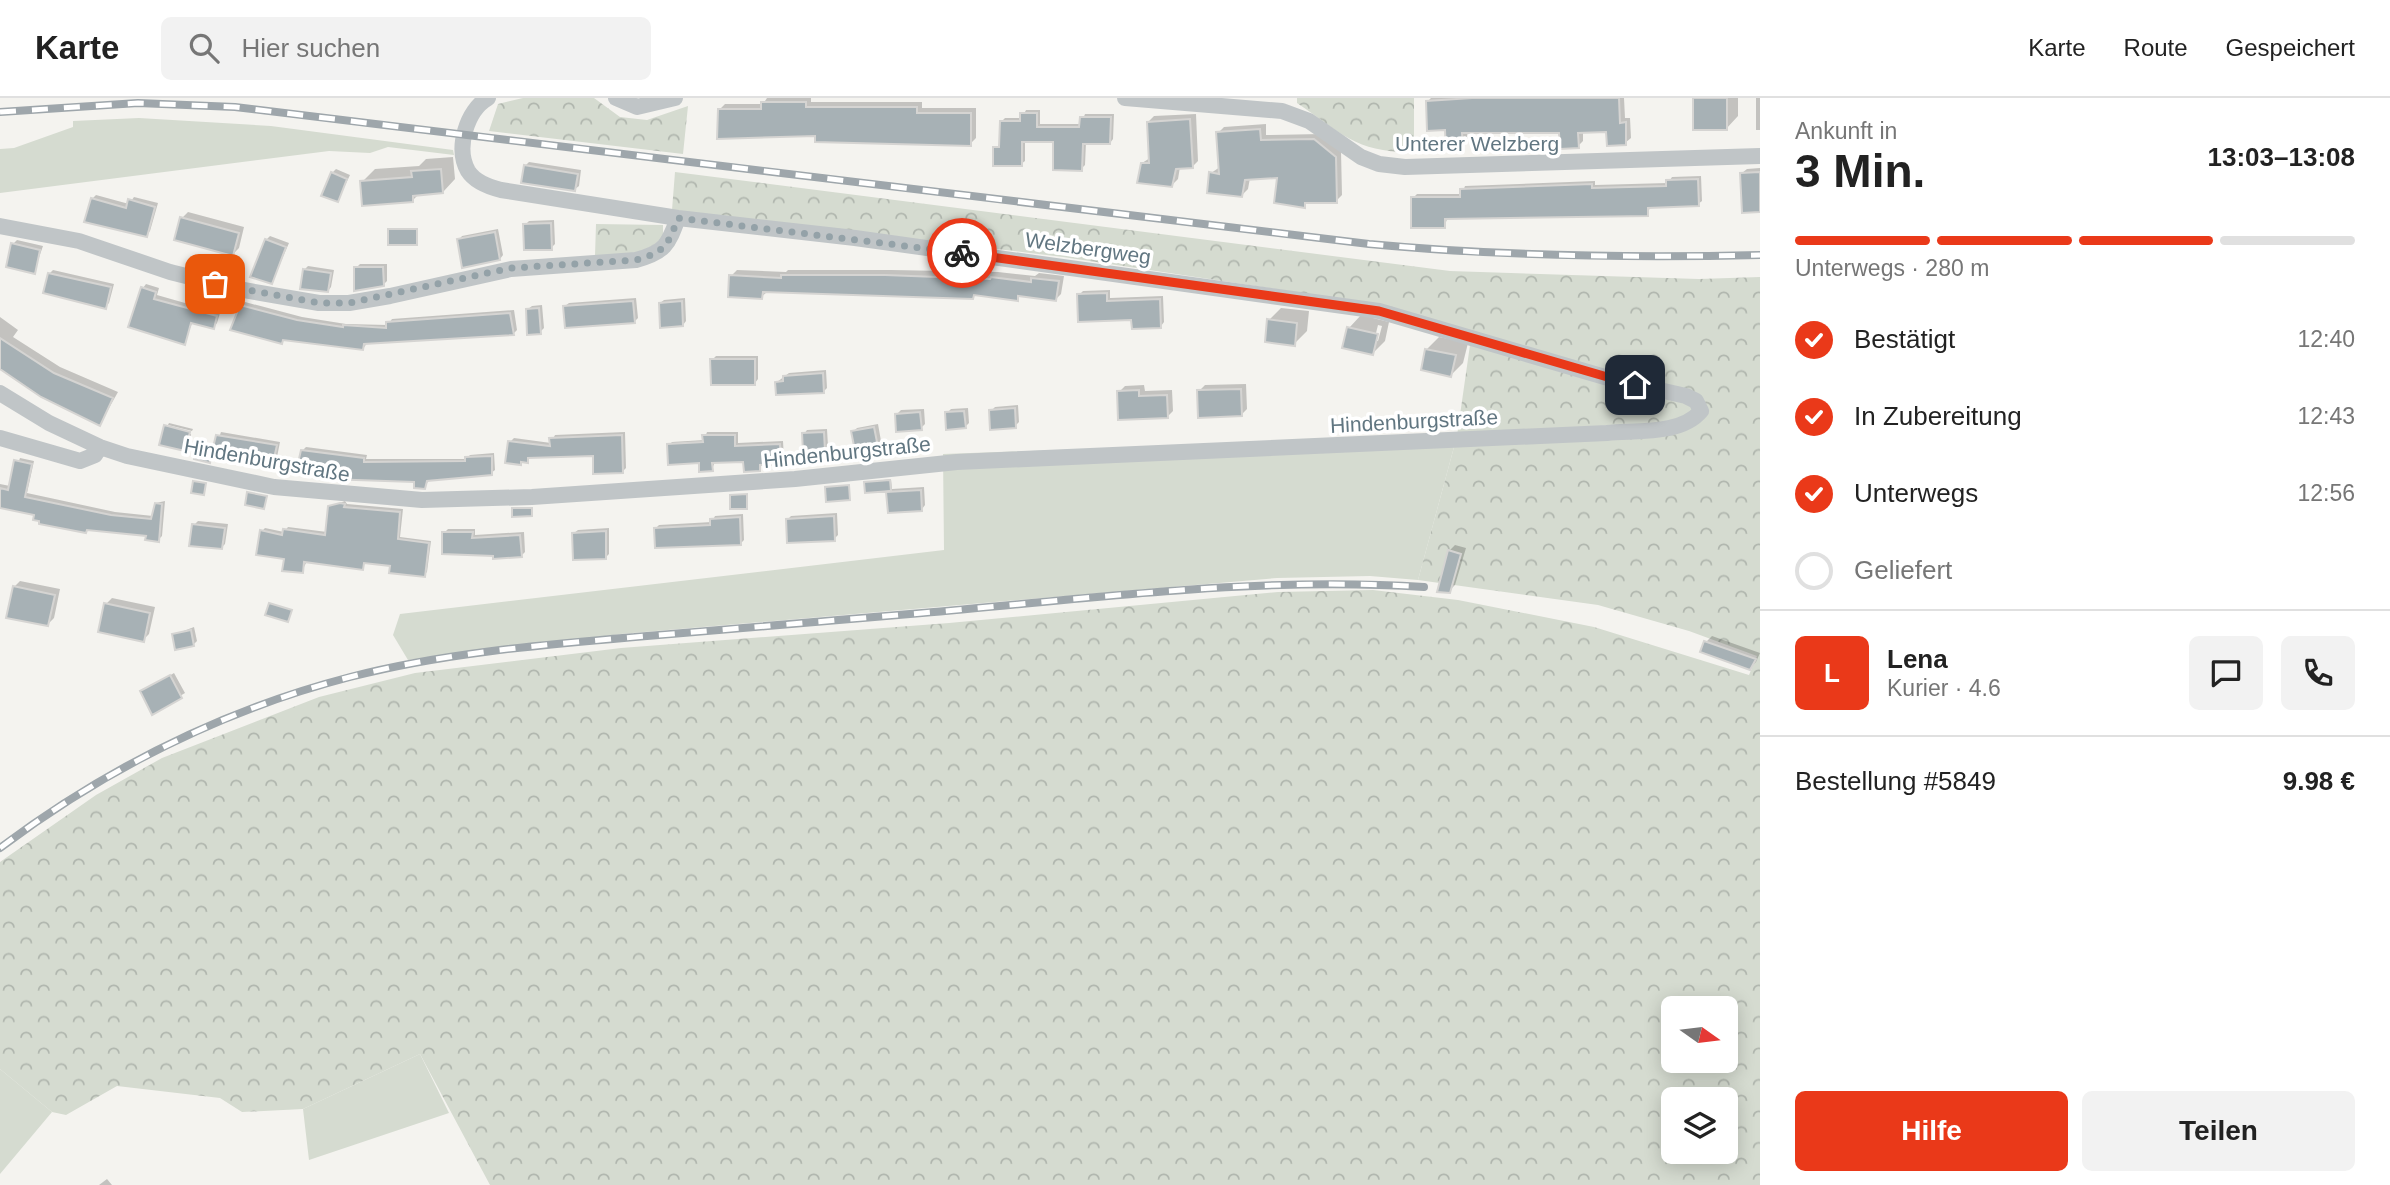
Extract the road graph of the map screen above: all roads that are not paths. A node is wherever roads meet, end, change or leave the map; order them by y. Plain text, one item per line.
1 (488, 98) edge
2 (616, 98) edge
3 (675, 98) edge
4 (1125, 98) edge
5 (1760, 156) edge
6 (678, 218) junction
7 (0, 226) edge
8 (0, 393) edge
9 (1696, 401) joint
10 (0, 438) edge
11 (100, 447) junction

1 - 6 street, Welzbergweg
2 - 3 street
4 - 5 street, Unterer Welzberg
6 - 7 street
6 - 9 street, Welzbergweg
8 - 11 street, Hindenburgstraße
9 - 11 street, Hindenburgstraße
10 - 11 street

